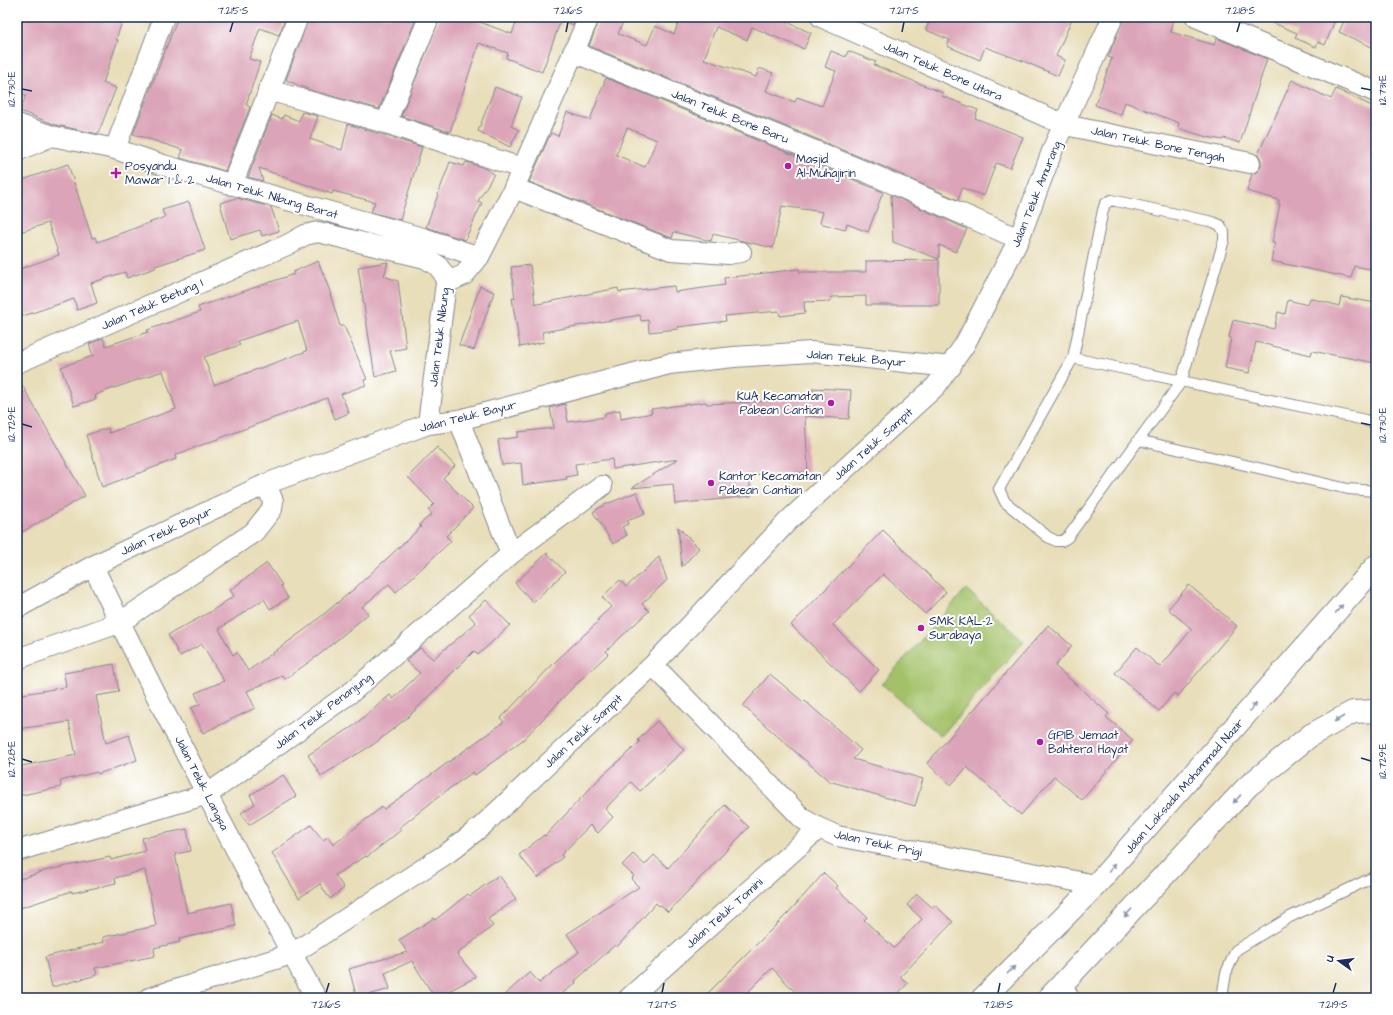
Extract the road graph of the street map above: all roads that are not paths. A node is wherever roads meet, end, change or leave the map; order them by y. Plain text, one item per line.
1 (164, 17) edge
2 (298, 17) edge
3 (429, 17) edge
4 (589, 17) edge
5 (821, 17) edge
6 (1113, 17) edge
7 (1196, 17) edge
8 (1236, 25) edge
9 (573, 52) junction
10 (268, 90) junction
11 (1376, 92) edge
12 (386, 123) junction
13 (17, 124) edge
14 (1065, 125) junction
15 (52, 136) junction
16 (115, 149) junction
17 (17, 151) edge
18 (1250, 162) dead end
19 (522, 168) junction
20 (232, 185) junction
21 (514, 188) junction
22 (1019, 239) junction
23 (287, 245) joint
24 (741, 252) dead end
25 (480, 257) junction
26 (446, 282) junction
27 (1073, 358) junction
28 (17, 362) edge
29 (951, 367) junction
30 (1181, 382) junction
31 (459, 420) junction
32 (428, 424) junction
33 (1376, 424) edge
34 (1138, 440) junction
35 (266, 484) junction
36 (602, 486) dead end
37 (1376, 491) edge
38 (511, 554) junction
39 (93, 566) junction
40 (1376, 566) edge
41 (17, 608) edge
42 (119, 623) junction
43 (17, 659) edge
44 (654, 665) junction
45 (1376, 711) edge
46 (208, 794) junction
47 (818, 828) junction
48 (17, 851) edge
49 (1376, 876) edge
50 (1096, 885) junction
51 (292, 954) junction
52 (1070, 989) edge
53 (149, 998) edge
54 (316, 998) edge
55 (629, 998) edge
56 (983, 998) edge
57 (1049, 998) edge
58 (1222, 998) edge

1 - 16 street
2 - 10 street
3 - 12 street
4 - 9 street
5 - 14 street, Jalan Teluk Bone Utara
6 - 14 street, Jalan Teluk Amurang
7 - 8 street
8 - 11 street
9 - 19 street
9 - 22 street, Jalan Teluk Bone Baru
10 - 12 street
10 - 20 street
12 - 19 street
13 - 15 street, Jalan Teluk Nibung Barat
14 - 18 street, Jalan Teluk Bone Tengah
14 - 22 street, Jalan Teluk Amurang
15 - 16 street, Jalan Teluk Nibung Barat
15 - 17 street
16 - 20 street, Jalan Teluk Nibung Barat
19 - 21 street
20 - 25 street, Jalan Teluk Nibung Barat
21 - 24 street
21 - 25 street
22 - 29 street, Jalan Teluk Amurang
23 - 26 street, Jalan Teluk Nibung
23 - 28 street, Jalan Teluk Betung I
25 - 26 street
26 - 32 street, Jalan Teluk Nibung
27 - 30 lane
27 - 30 lane
27 - 34 lane
29 - 31 street, Jalan Teluk Bayur
29 - 44 street, Jalan Teluk Sampit
30 - 33 lane
30 - 34 lane
31 - 32 street, Jalan Teluk Bayur
31 - 38 street
32 - 35 street, Jalan Teluk Bayur
34 - 37 lane
35 - 39 street, Jalan Teluk Bayur
35 - 42 street
36 - 38 street, Jalan Teluk Penanjung
38 - 46 street, Jalan Teluk Penanjung
39 - 41 street, Jalan Teluk Bayur
39 - 42 street, Jalan Teluk Langsa
50 -> 40 street, Jalan Laksada Mohammad Nazir
42 - 43 street
42 - 46 street, Jalan Teluk Langsa
44 - 47 street, Jalan Teluk Prigi
44 - 51 street, Jalan Teluk Sampit
45 -> 52 street
46 - 48 street, Jalan Teluk Penanjung
46 - 51 street, Jalan Teluk Langsa
47 - 50 street, Jalan Teluk Prigi
47 - 55 street, Jalan Teluk Tomini
49 - 58 lane
56 -> 50 street, Jalan Laksada Mohammad Nazir
51 - 53 street, Jalan Teluk Sampit
51 - 54 street, Jalan Teluk Langsa
52 - 57 street

